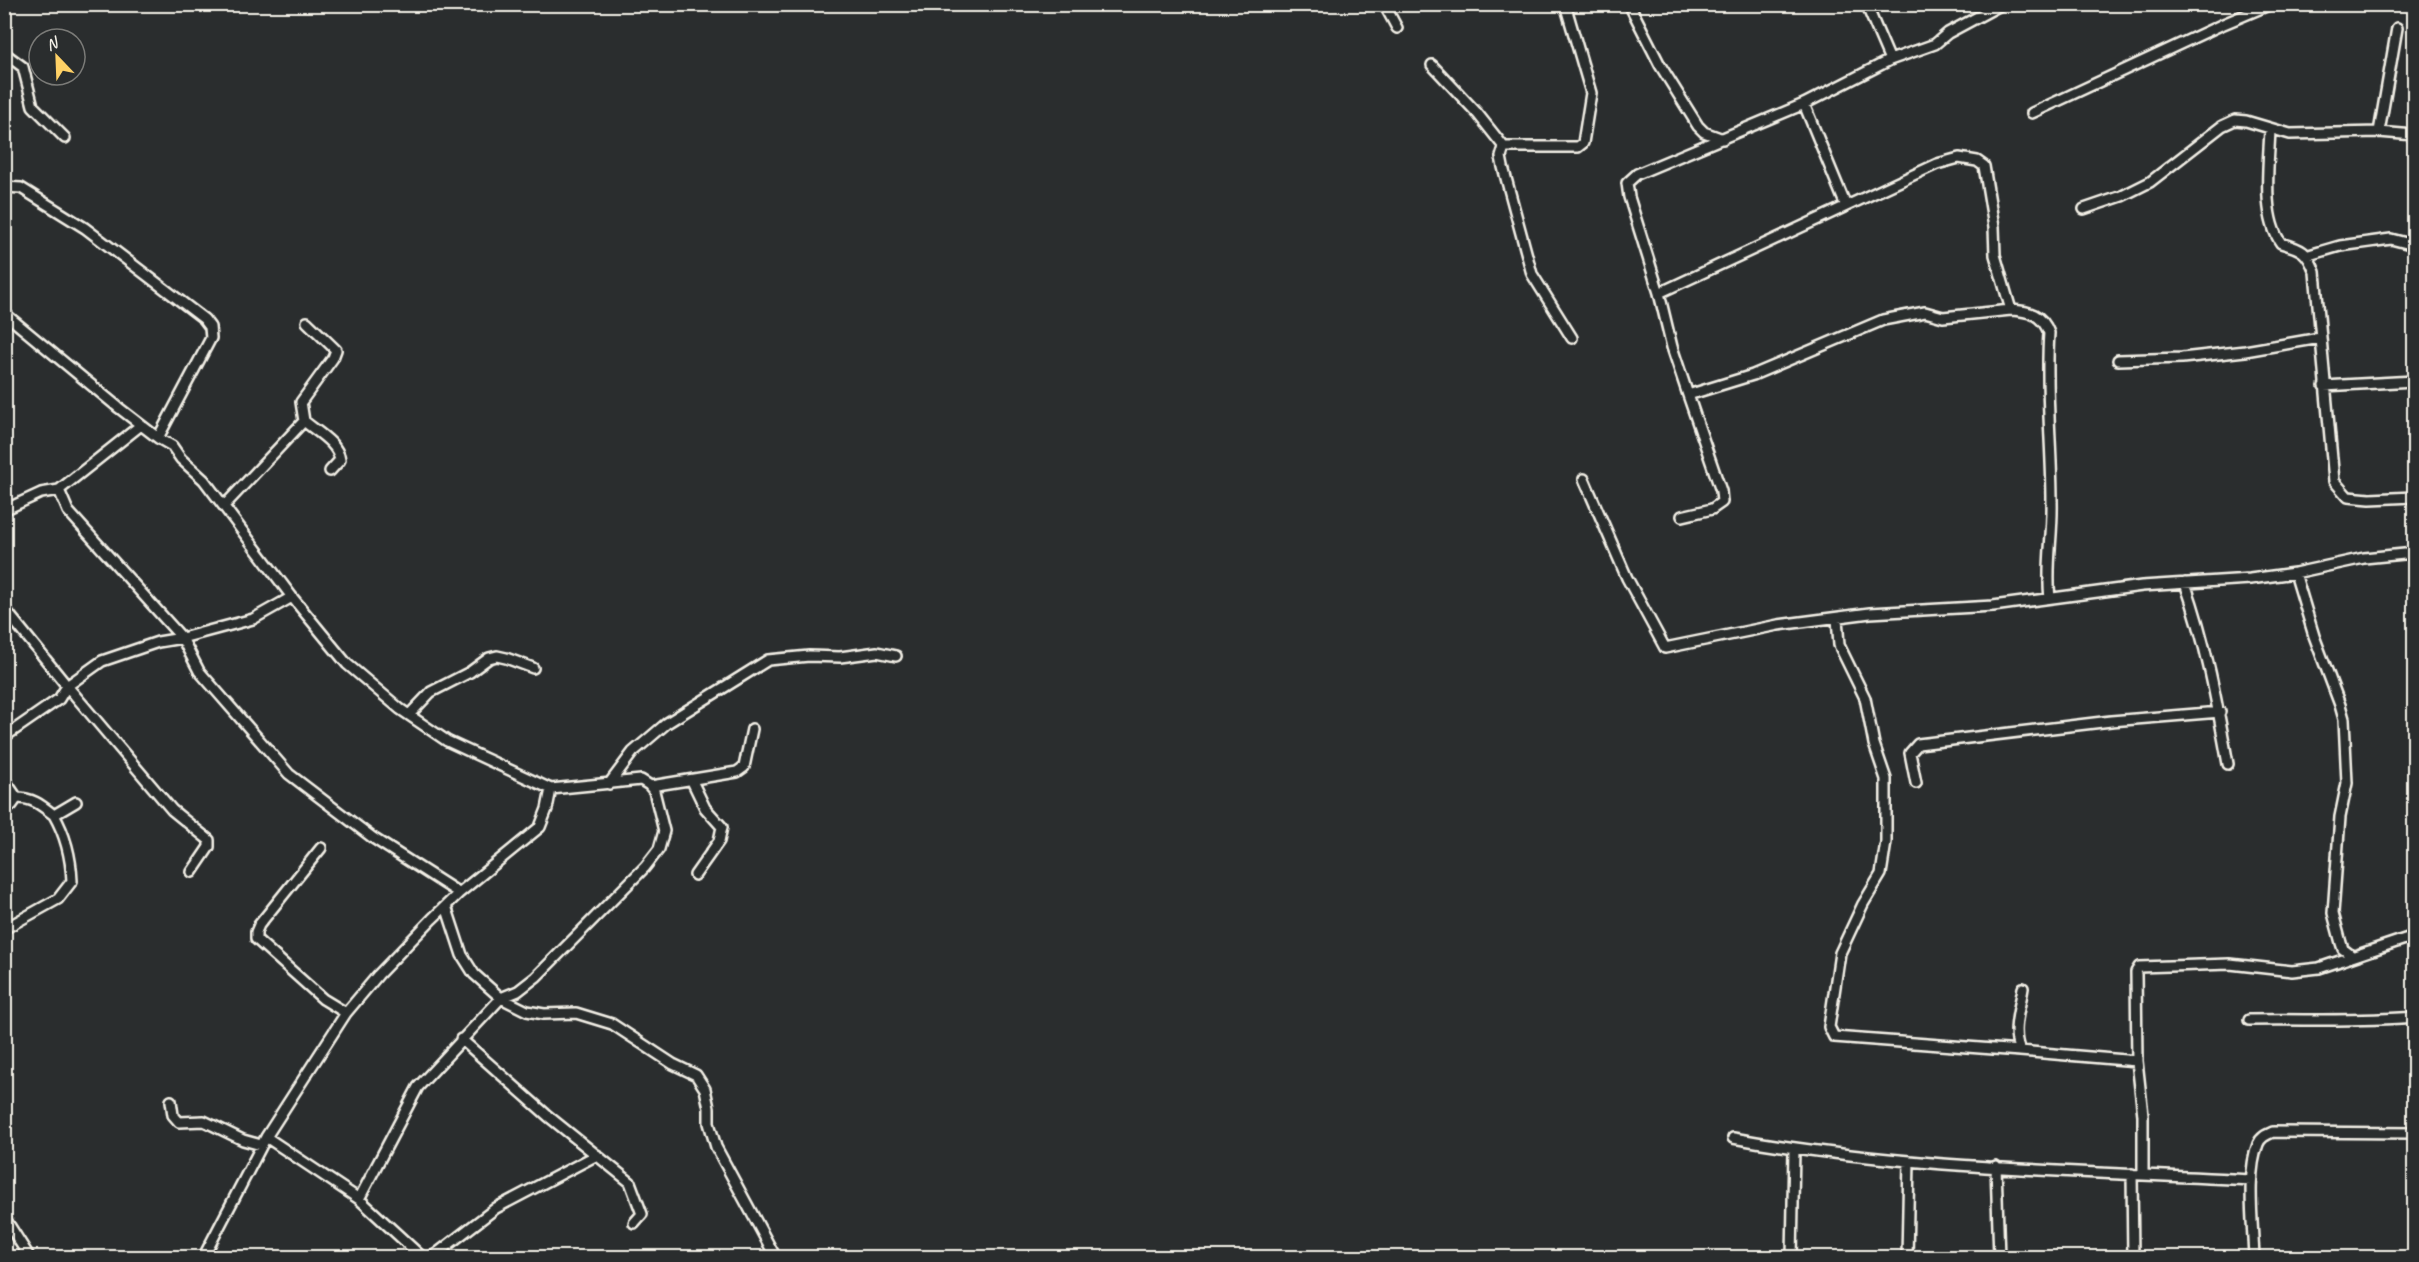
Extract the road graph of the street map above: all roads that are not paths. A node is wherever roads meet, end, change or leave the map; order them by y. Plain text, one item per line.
1 (1384, 4) edge
2 (1565, 4) edge
3 (1629, 4) edge
4 (1866, 4) edge
5 (2002, 4) edge
6 (2271, 4) edge
7 (1397, 28) dead end
8 (2397, 28) dead end
9 (4, 53) edge
10 (1890, 60) junction
11 (1432, 65) dead end
12 (1804, 104) junction
13 (2032, 113) dead end
14 (2270, 129) junction
15 (2379, 132) junction
16 (2415, 135) edge
17 (65, 138) dead end
18 (1723, 139) junction
19 (1504, 147) junction
20 (4, 187) edge
21 (1846, 206) junction
22 (2084, 209) dead end
23 (2415, 245) edge
24 (2309, 255) junction
25 (1659, 293) junction
26 (2011, 310) junction
27 (4, 313) edge
28 (307, 322) dead end
29 (2320, 338) junction
30 (1572, 339) dead end
31 (2118, 360) dead end
32 (2415, 381) edge
33 (2324, 386) junction
34 (1688, 395) junction
35 (304, 421) junction
36 (141, 425) junction
37 (158, 438) junction
38 (330, 471) dead end
39 (1584, 479) dead end
40 (59, 490) junction
41 (2415, 497) edge
42 (224, 506) junction
43 (4, 510) edge
44 (1682, 516) dead end
45 (2415, 553) edge
46 (2295, 573) junction
47 (2186, 583) junction
48 (292, 597) junction
49 (2050, 598) junction
50 (4, 608) edge
51 (1837, 618) junction
52 (182, 638) junction
53 (896, 656) dead end
54 (533, 668) dead end
55 (67, 686) junction
56 (2220, 712) junction
57 (409, 715) junction
58 (752, 729) dead end
59 (4, 737) edge
60 (2228, 764) dead end
61 (4, 779) edge
62 (692, 781) junction
63 (1916, 783) dead end
64 (609, 784) junction
65 (651, 786) junction
66 (551, 789) junction
67 (17, 798) junction
68 (76, 802) dead end
69 (4, 808) edge
70 (54, 815) junction
71 (321, 849) dead end
72 (192, 872) dead end
73 (695, 875) dead end
74 (459, 892) junction
75 (446, 906) junction
76 (4, 929) edge
77 (2415, 936) edge
78 (2352, 956) junction
79 (2023, 988) dead end
80 (501, 998) junction
81 (346, 1013) junction
82 (2415, 1017) edge
83 (2249, 1020) dead end
84 (461, 1039) junction
85 (2020, 1051) junction
86 (2137, 1061) junction
87 (171, 1101) dead end
88 (2415, 1133) edge
89 (1733, 1138) dead end
90 (264, 1141) junction
91 (1794, 1149) junction
92 (597, 1155) junction
93 (1909, 1161) junction
94 (1996, 1166) junction
95 (2132, 1174) junction
96 (2143, 1174) junction
97 (2251, 1180) junction
98 (359, 1199) junction
99 (4, 1217) edge
100 (634, 1223) dead end
101 (30, 1257) edge
102 (203, 1257) edge
103 (423, 1257) edge
104 (431, 1257) edge
105 (776, 1257) edge
106 (1792, 1257) edge
107 (1907, 1257) edge
108 (1999, 1257) edge
109 (2133, 1257) edge
110 (2254, 1257) edge

1 - 7 street
2 - 19 street
3 - 18 street
4 - 10 street
5 - 10 street
6 - 13 street
8 - 15 street
9 - 17 street
10 - 12 street
11 - 19 street
12 - 18 street
12 - 21 street
14 - 15 street
14 - 22 street
14 - 24 street
15 - 16 street
18 - 25 street
19 - 30 street
20 - 37 street
21 - 25 street
21 - 26 street
23 - 24 street
24 - 29 street
25 - 34 street
26 - 34 street
26 - 49 street
27 - 36 street
28 - 35 street
29 - 31 street
29 - 33 street
32 - 33 street
33 - 41 street
34 - 44 street
35 - 38 street
35 - 42 street
36 - 37 street
36 - 40 street
37 - 42 street
39 - 51 street
40 - 43 street
40 - 52 street
42 - 48 street
45 - 46 street
46 - 47 street
46 - 78 street
47 - 49 street
47 - 56 street
48 - 52 street
48 - 57 street
49 - 51 street
50 - 55 street
51 - 85 street
52 - 55 street
52 - 74 street
53 - 64 street
54 - 57 street
55 - 59 street
55 - 72 street
56 - 60 street
56 - 63 street
57 - 66 street
58 - 62 street
61 - 67 street
62 - 65 street
62 - 73 street
64 - 65 street
64 - 66 street
65 - 80 street
66 - 74 street
67 - 69 street
67 - 70 street
68 - 70 street
70 - 76 street
71 - 81 street
74 - 75 street
75 - 80 street
75 - 81 street
77 - 78 street
78 - 86 street
79 - 85 street
80 - 84 street
80 - 105 street
81 - 90 street
82 - 83 street
84 - 92 street
84 - 98 street
85 - 86 street
86 - 96 street
87 - 90 street
88 - 97 street
89 - 91 street
90 - 98 street
90 - 102 street
91 - 93 street
91 - 106 street
92 - 100 street
92 - 104 street
93 - 94 street
93 - 107 street
94 - 95 street
94 - 108 street
95 - 96 street
95 - 109 street
96 - 97 street
97 - 110 street
98 - 103 street
99 - 101 street

